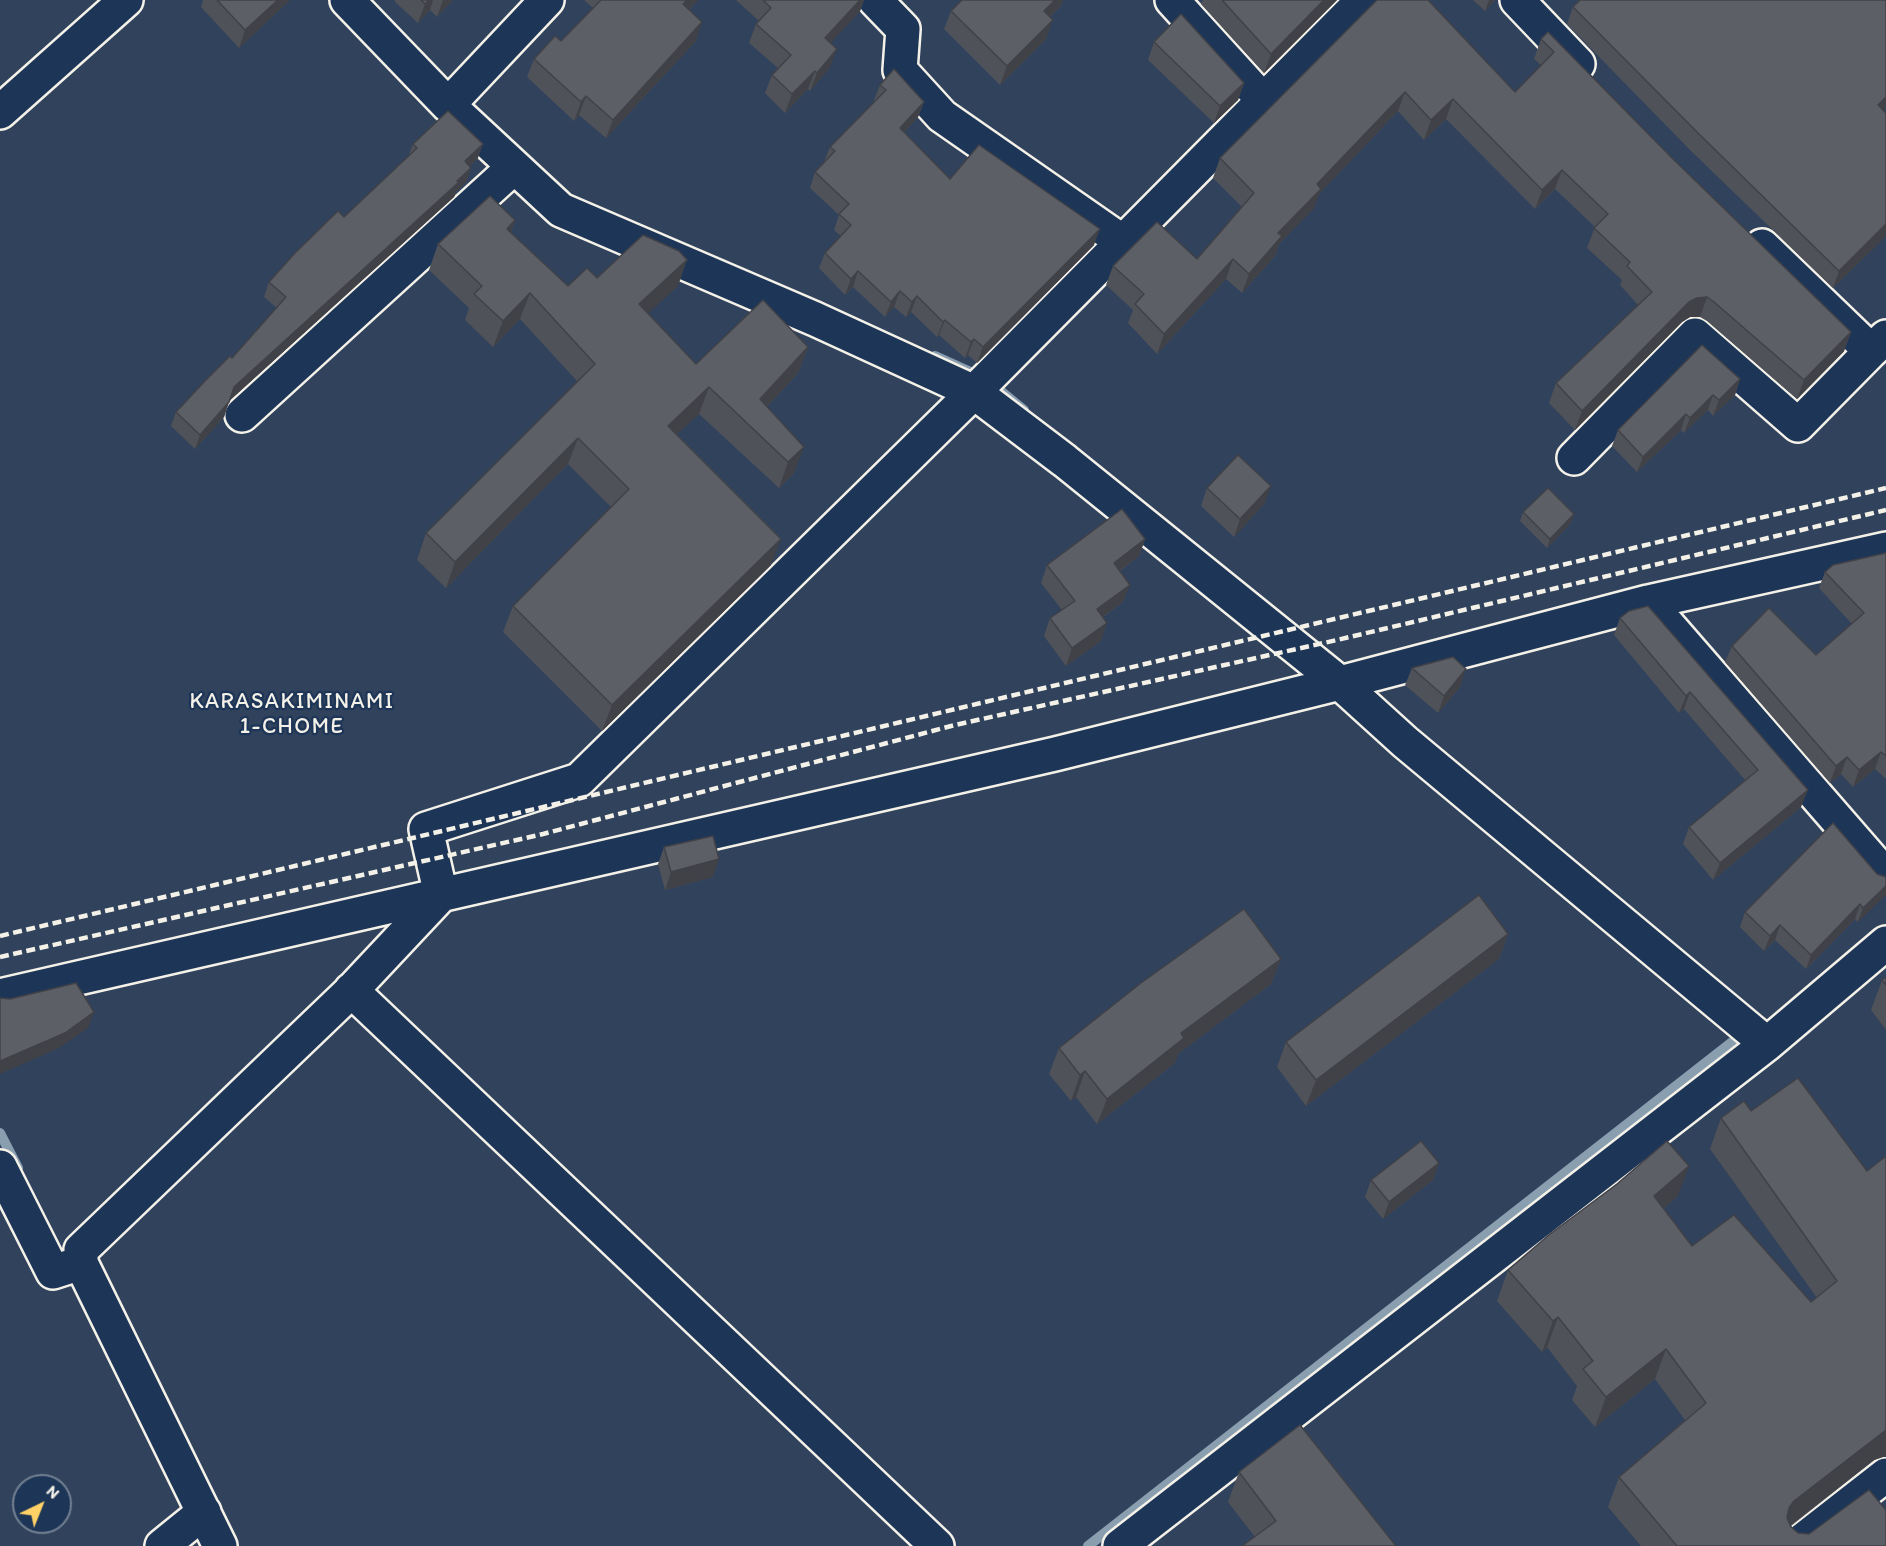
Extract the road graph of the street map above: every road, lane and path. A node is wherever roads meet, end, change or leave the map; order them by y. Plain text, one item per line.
1 (126, 0) edge
2 (347, 0) edge
3 (547, 0) edge
4 (875, 0) edge
5 (1172, 0) edge
6 (1364, 0) edge
7 (1517, 0) edge
8 (1598, 85) edge
9 (1263, 100) junction
10 (448, 105) junction
11 (0, 112) edge
12 (513, 168) junction
13 (1737, 221) edge
14 (1123, 242) junction
15 (1879, 344) edge
16 (974, 392) junction
17 (242, 415) dead end
18 (1574, 458) dead end
19 (1886, 549) edge
20 (1648, 602) junction
21 (1340, 683) junction
22 (1886, 876) edge
23 (441, 895) junction
24 (1886, 942) edge
25 (351, 990) junction
26 (0, 996) edge
27 (1767, 1044) junction
28 (0, 1167) edge
29 (81, 1263) junction
30 (1886, 1475) edge
31 (204, 1512) junction
32 (162, 1546) edge
33 (220, 1546) edge
34 (937, 1546) edge
35 (1120, 1546) edge
36 (1795, 1546) edge

1 - 11 street
2 - 10 street
3 - 10 street
4 - 14 street
5 - 9 street
6 - 9 street
7 - 8 street
9 - 14 street
10 - 12 street
12 - 16 street
12 - 17 street
13 - 15 street
14 - 16 street
15 - 18 street
16 - 21 street
16 - 23 street
19 - 20 street
20 - 21 street
20 - 22 street
21 - 23 street
21 - 27 street
23 - 25 street
23 - 26 street
24 - 27 street
25 - 29 street
25 - 34 street
27 - 35 street
28 - 29 street
29 - 31 street
30 - 36 street
31 - 32 street
31 - 33 street

